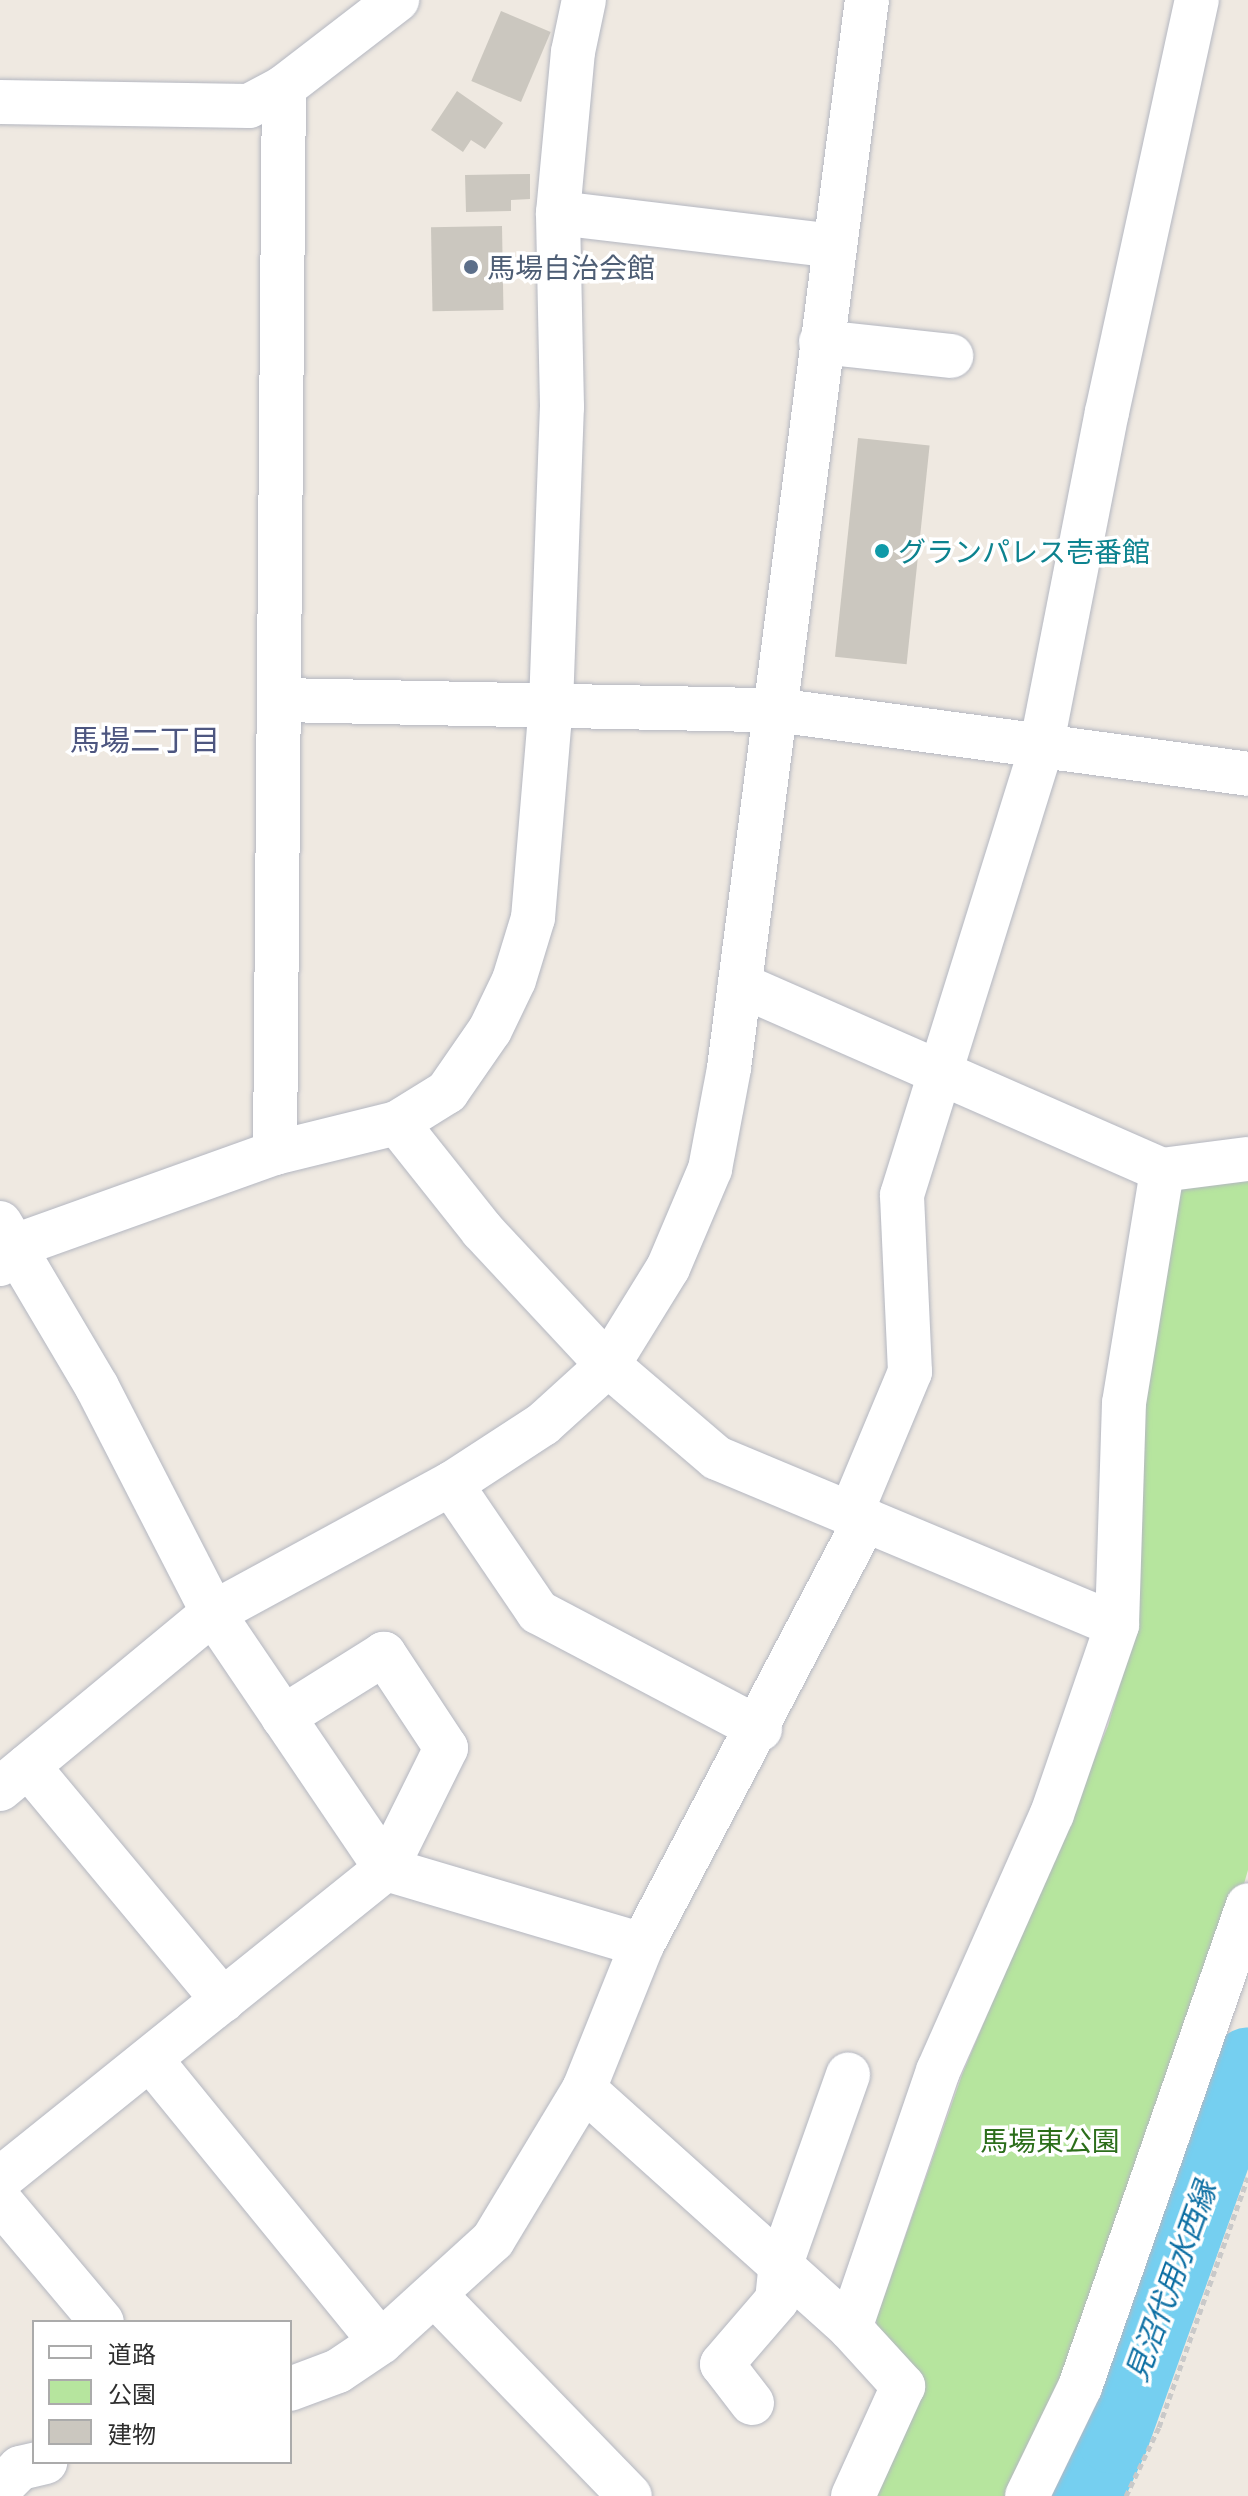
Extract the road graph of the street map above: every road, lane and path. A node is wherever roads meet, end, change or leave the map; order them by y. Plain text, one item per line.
1 (397, 0) edge
2 (584, 0) edge
3 (867, 0) edge
4 (1197, 0) edge
5 (284, 87) junction
6 (0, 102) edge
7 (558, 213) junction
8 (834, 246) junction
9 (821, 342) junction
10 (951, 356) dead end
11 (281, 700) junction
12 (551, 705) junction
13 (776, 710) junction
14 (1041, 748) junction
15 (1248, 774) edge
16 (740, 985) junction
17 (938, 1072) junction
18 (397, 1123) junction
19 (275, 1153) junction
20 (1248, 1159) edge
21 (1162, 1170) junction
22 (4, 1245) edge
23 (608, 1365) junction
24 (451, 1484) junction
25 (858, 1516) junction
26 (213, 1613) junction
27 (1117, 1625) junction
28 (283, 1717) junction
29 (760, 1729) junction
30 (14, 1777) edge
31 (386, 1869) junction
32 (1248, 1905) edge
33 (642, 1945) junction
34 (223, 2000) junction
35 (150, 2059) junction
36 (848, 2075) dead end
37 (584, 2089) junction
38 (1248, 2177) edge
39 (0, 2179) edge
40 (0, 2201) edge
41 (781, 2264) junction
42 (435, 2295) junction
43 (100, 2320) edge
44 (850, 2328) junction
45 (381, 2342) junction
46 (292, 2388) edge
47 (752, 2403) dead end
48 (37, 2464) edge
49 (0, 2488) edge
50 (630, 2496) edge
51 (853, 2496) edge
52 (1027, 2496) edge
53 (1126, 2496) edge

1 - 5 street
2 - 7 street
3 - 8 street
4 - 14 street
5 - 6 street
5 - 11 street
7 - 8 street
7 - 12 street
8 - 9 street
9 - 10 street
9 - 13 street
11 - 12 street
11 - 19 street
12 - 13 street
12 - 18 street
13 - 14 street
13 - 16 street
14 - 15 street
14 - 17 street
16 - 17 street
16 - 23 street
17 - 21 street
17 - 25 street
18 - 19 street
18 - 23 street
19 - 22 street
20 - 21 street
21 - 27 street
22 - 26 street
23 - 24 street
23 - 25 street
24 - 26 street
24 - 29 street
25 - 27 street
25 - 29 street
26 - 28 street
26 - 30 street
27 - 44 street
28 - 31 street
28 - 31 street
29 - 33 street
30 - 34 street
31 - 33 street
31 - 34 street
32 - 52 street
33 - 37 street
34 - 35 street
35 - 39 street
35 - 45 street
36 - 41 street
37 - 41 street
37 - 42 street
38 - 53 path
40 - 43 street
41 - 44 street
41 - 47 street
42 - 45 street
42 - 50 street
44 - 51 street
45 - 46 street
48 - 49 street

